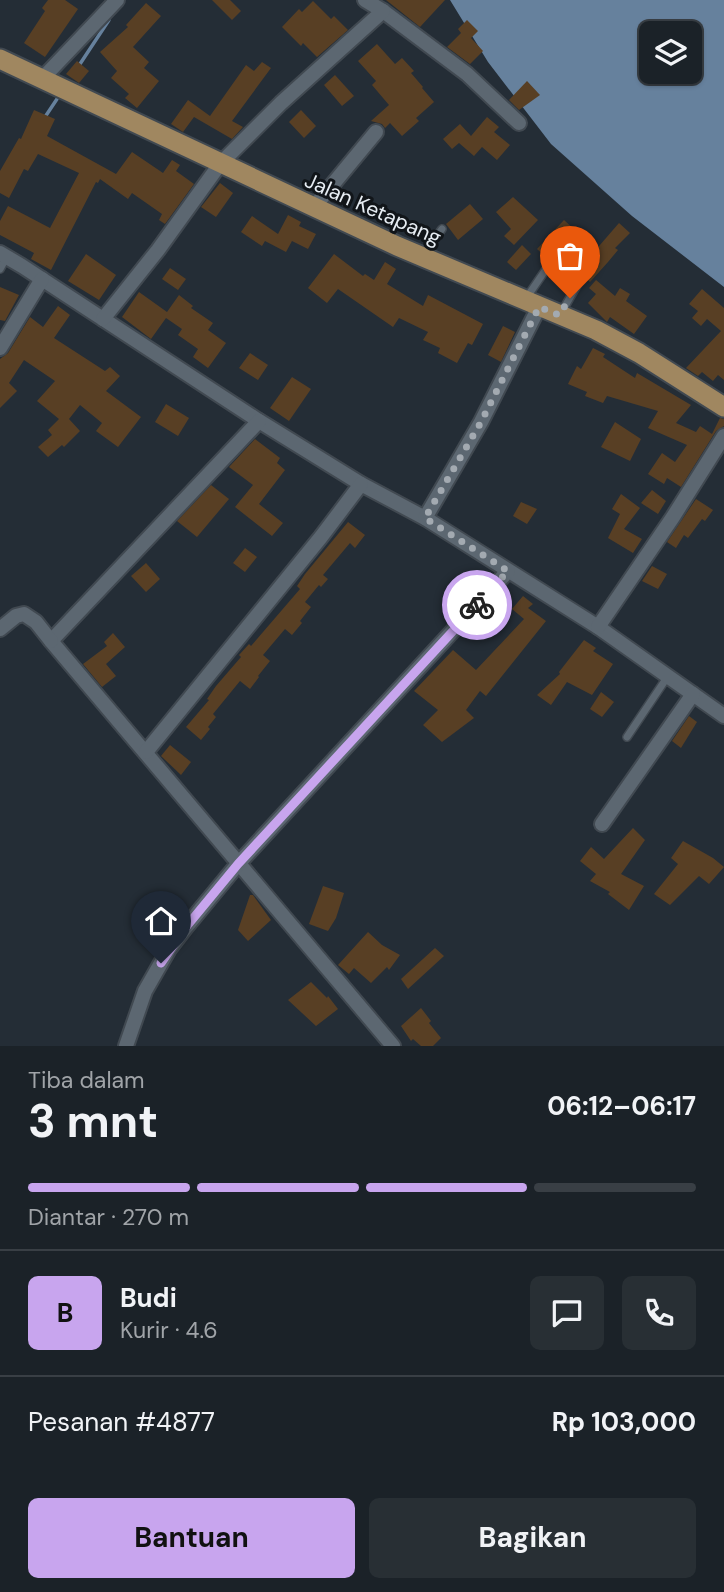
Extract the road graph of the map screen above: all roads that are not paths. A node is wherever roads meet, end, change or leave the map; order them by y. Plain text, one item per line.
1 (117, 0) edge
2 (365, 0) edge
3 (383, 11) junction
4 (0, 59) edge
5 (42, 79) junction
6 (519, 124) dead end
7 (376, 132) dead end
8 (220, 164) junction
9 (314, 207) junction
10 (442, 229) dead end
11 (421, 256) junction
12 (553, 259) dead end
13 (2, 260) edge
14 (42, 279) junction
15 (580, 280) dead end
16 (532, 304) junction
17 (559, 315) junction
18 (103, 319) junction
19 (0, 348) edge
20 (724, 407) edge
21 (259, 421) junction
22 (724, 436) edge
23 (361, 484) junction
24 (425, 518) junction
25 (508, 571) junction
26 (598, 627) junction
27 (0, 629) edge
28 (51, 641) junction
29 (669, 675) junction
30 (693, 694) junction
31 (724, 716) edge
32 (627, 737) dead end
33 (146, 752) junction
34 (601, 824) dead end
35 (238, 864) junction
36 (125, 1046) edge
37 (393, 1046) edge

1 - 5 street
2 - 3 street
3 - 6 street
3 - 8 street
4 - 5 main road, Jalan Ketapang
5 - 8 main road, Jalan Ketapang
7 - 9 street
8 - 9 main road, Jalan Ketapang
8 - 18 street
9 - 11 main road, Jalan Ketapang
10 - 11 lane
11 - 16 main road, Jalan Ketapang
12 - 16 lane
13 - 14 street
14 - 18 street
14 - 19 street
15 - 17 lane
16 - 17 main road, Jalan Ketapang
16 - 24 street
17 - 20 main road, Jalan Ketapang
18 - 21 street
21 - 23 street
21 - 28 street
22 - 26 street
23 - 24 street
23 - 33 street
24 - 25 street
25 - 26 street
25 - 35 street
26 - 29 street
27 - 28 street
28 - 33 street
29 - 30 street
29 - 32 lane
30 - 31 street
30 - 34 street
33 - 35 street
35 - 36 street
35 - 37 street

